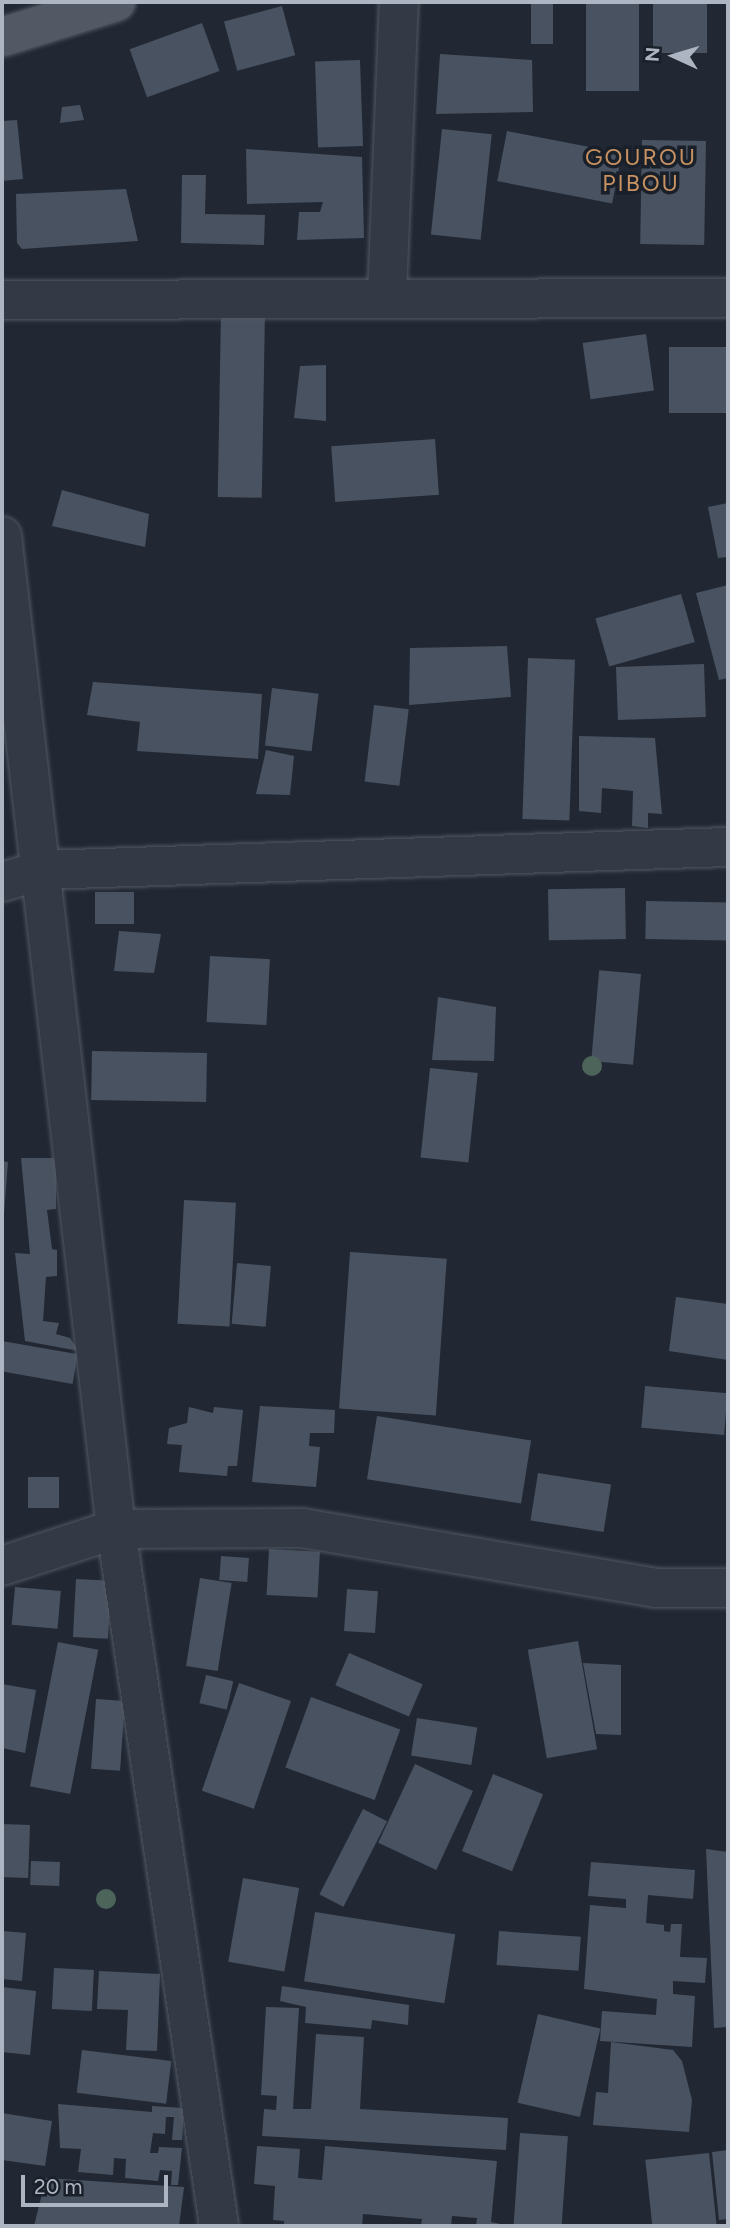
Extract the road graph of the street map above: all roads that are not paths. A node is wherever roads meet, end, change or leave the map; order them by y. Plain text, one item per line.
1 (116, 2) edge
2 (399, 2) edge
3 (2, 37) edge
4 (387, 296) junction
5 (728, 298) edge
6 (2, 300) edge
7 (2, 536) edge
8 (728, 847) edge
9 (42, 870) junction
10 (2, 882) edge
11 (116, 1529) junction
12 (2, 1566) edge
13 (728, 1588) edge
14 (219, 2226) edge

1 - 3 main road
2 - 4 street
4 - 5 street
4 - 6 street
7 - 9 street
8 - 9 street
9 - 10 street
9 - 11 street
11 - 12 street
11 - 13 street
11 - 14 street

